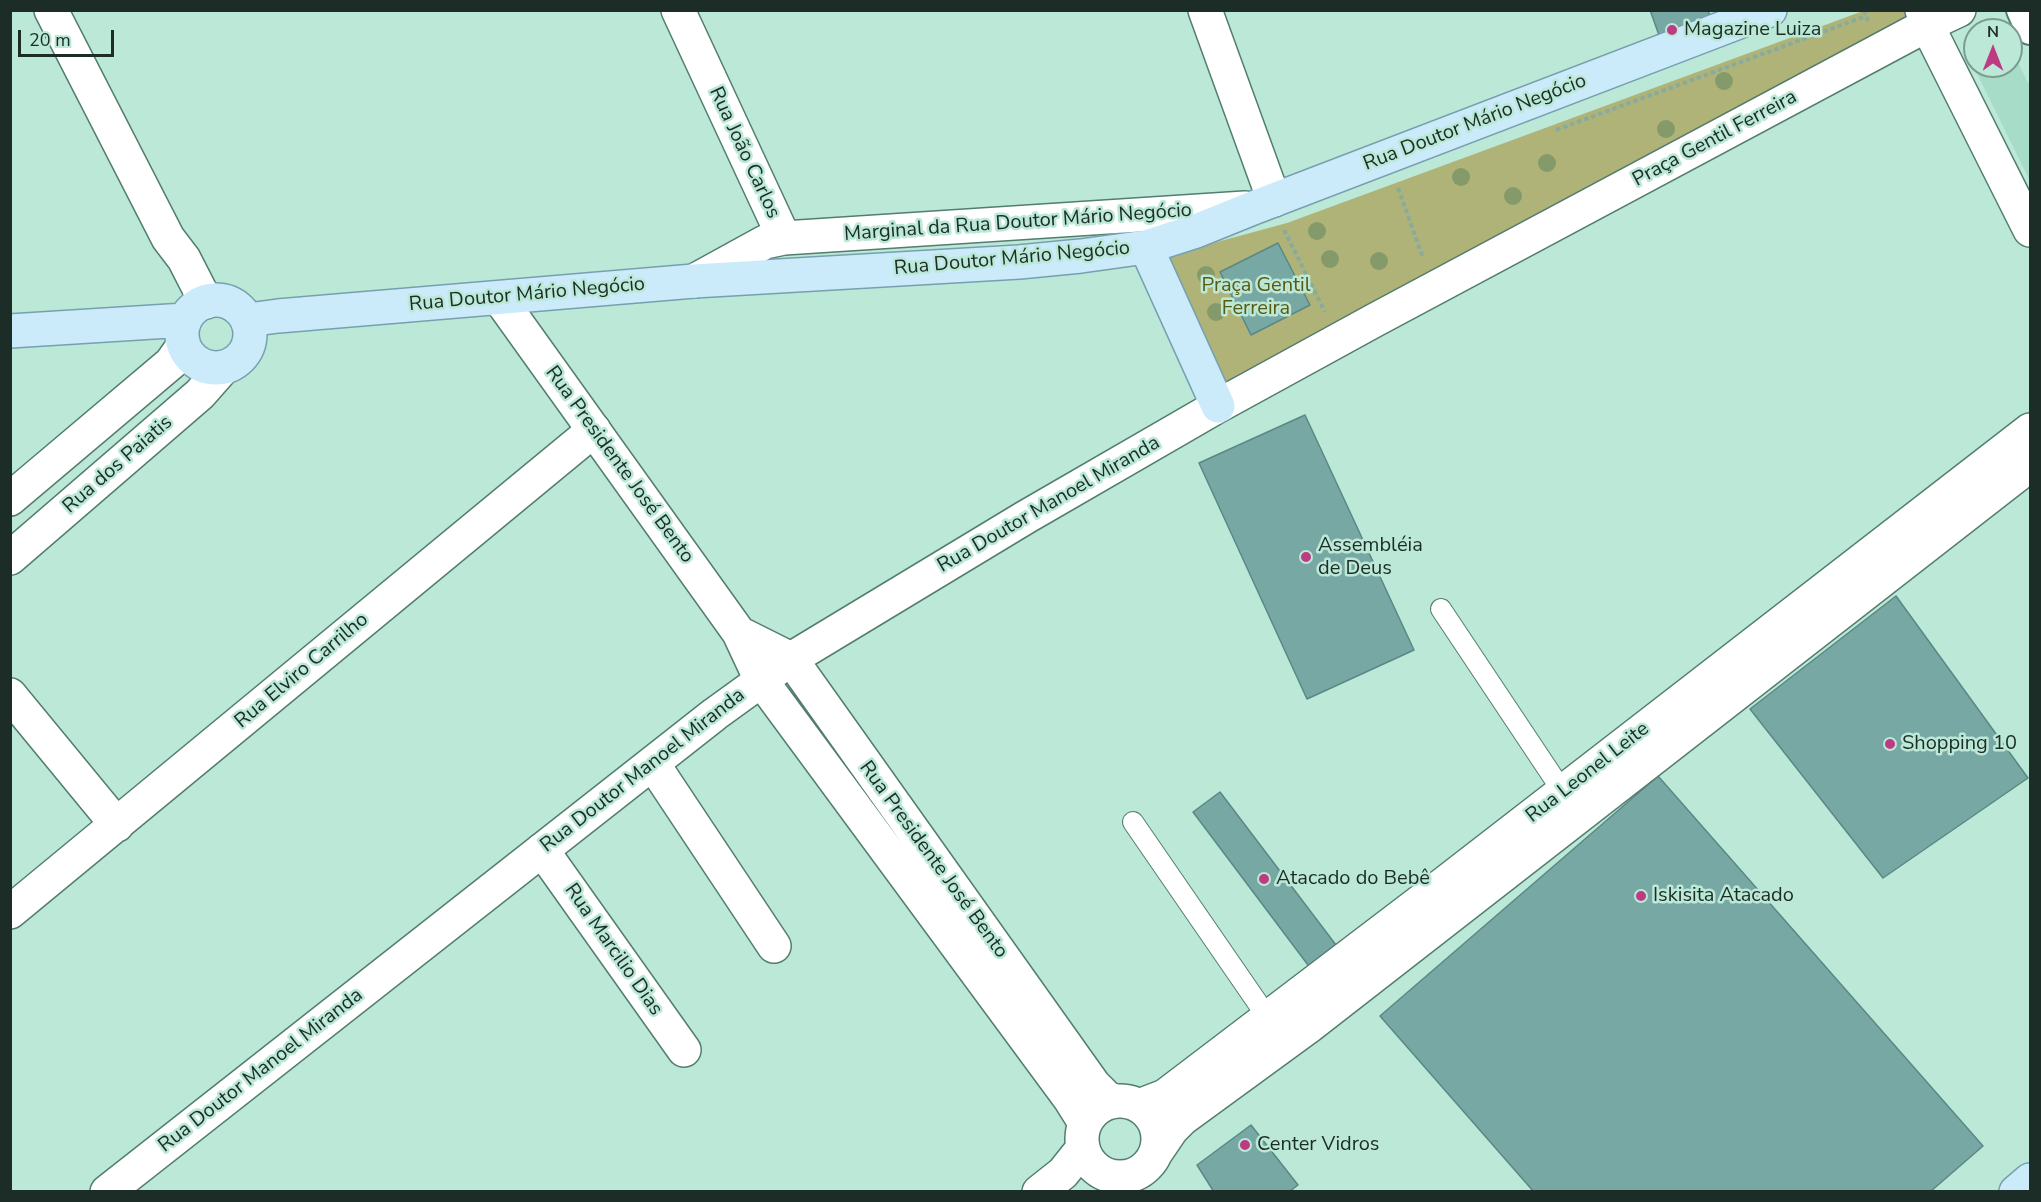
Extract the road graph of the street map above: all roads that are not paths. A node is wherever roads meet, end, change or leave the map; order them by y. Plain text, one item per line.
1 (51, 10) edge
2 (678, 10) edge
3 (1205, 10) edge
4 (1770, 10) edge
5 (1959, 10) edge
6 (2021, 10) edge
7 (1925, 18) edge
8 (2031, 30) edge
9 (1270, 212) junction
10 (2031, 230) edge
11 (784, 238) junction
12 (1146, 247) junction
13 (694, 281) junction
14 (499, 298) junction
15 (191, 320) junction
16 (248, 320) junction
17 (10, 331) edge
18 (222, 369) junction
19 (1218, 406) junction
20 (594, 430) junction
21 (2031, 430) edge
22 (2031, 465) edge
23 (10, 499) edge
24 (15, 546) edge
25 (1884, 561) junction
26 (1441, 609) dead end
27 (739, 633) junction
28 (791, 659) junction
29 (761, 680) junction
30 (10, 695) edge
31 (1668, 729) junction
32 (653, 764) junction
33 (1563, 792) junction
34 (1133, 822) dead end
35 (117, 825) junction
36 (542, 850) junction
37 (1454, 895) junction
38 (10, 912) edge
39 (774, 946) dead end
40 (1268, 1017) junction
41 (684, 1050) dead end
42 (1127, 1104) junction
43 (1084, 1135) junction
44 (1141, 1176) edge
45 (2031, 1180) edge
46 (107, 1191) edge
47 (1039, 1191) edge
48 (1082, 1191) edge
49 (2016, 1191) edge

1 - 15 street
2 - 11 street, Rua João Carlos
3 - 9 street
4 - 9 main road, Rua Doutor Mário Negócio
5 - 7 street, Praça Gentil Ferreira
6 - 8 street
7 - 10 street
7 - 19 street, Praça Gentil Ferreira
9 - 11 street, Marginal da Rua Doutor Mário Negócio
9 - 12 main road, Rua Doutor Mário Negócio
11 - 13 street, Rua João Carlos
12 - 13 main road, Rua Doutor Mário Negócio
12 - 19 main road
13 - 14 main road, Rua Doutor Mário Negócio
14 - 16 main road, Rua Doutor Mário Negócio
14 - 20 street, Rua Presidente José Bento
15 - 16 main road
15 - 17 main road
15 - 18 main road
15 - 23 street
16 - 18 main road
18 - 24 street, Rua dos Paiatis
19 - 28 street, Rua Doutor Manoel Miranda
20 - 27 street, Rua Presidente José Bento
20 - 35 street, Rua Elviro Carrilho
21 - 25 street, Rua Leonel Leite
22 - 25 street, Rua Leonel Leite
25 - 31 street, Rua Leonel Leite
26 - 33 lane
27 - 28 street, Rua Presidente José Bento
27 - 29 street, Rua Presidente José Bento
28 - 29 street, Rua Doutor Manoel Miranda
28 - 42 street, Rua Presidente José Bento
29 - 32 street, Rua Doutor Manoel Miranda
29 - 43 street, Rua Presidente José Bento
30 - 35 street
31 - 33 street, Rua Leonel Leite
31 - 37 street, Rua Leonel Leite
32 - 36 street, Rua Doutor Manoel Miranda
32 - 39 street
33 - 37 street, Rua Leonel Leite
34 - 40 lane
35 - 38 street, Rua Elviro Carrilho
36 - 41 street, Rua Marcilio Dias
36 - 46 street, Rua Doutor Manoel Miranda
37 - 40 street, Rua Leonel Leite
37 - 44 street, Rua Leonel Leite
40 - 42 street, Rua Leonel Leite
42 - 43 street
42 - 44 street
43 - 44 street
43 - 47 street
44 - 48 street
45 - 49 main road

